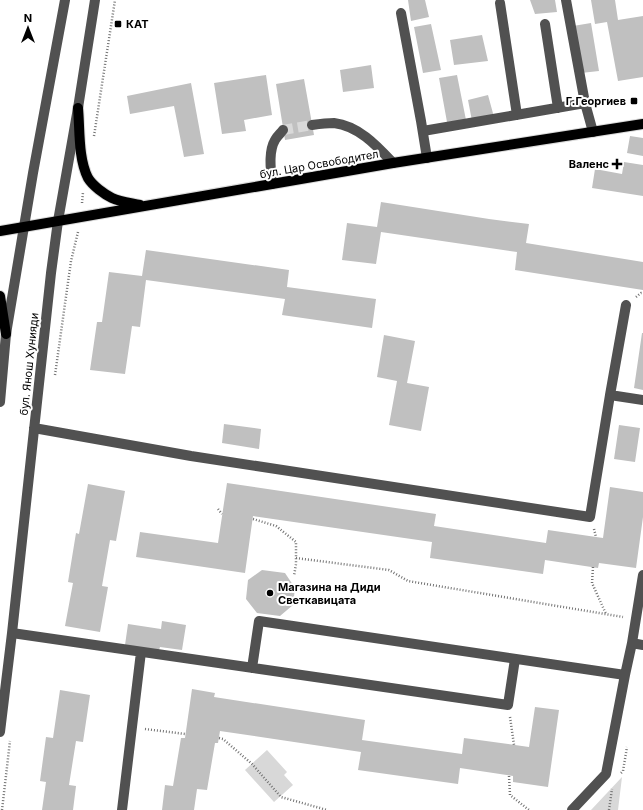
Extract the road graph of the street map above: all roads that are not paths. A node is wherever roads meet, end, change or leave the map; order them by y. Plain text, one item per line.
1 (65, 0) edge
2 (95, 0) edge
3 (566, 0) edge
4 (500, 3) dead end
5 (401, 13) dead end
6 (545, 24) dead end
7 (585, 103) junction
8 (78, 108) junction
9 (558, 108) junction
10 (517, 115) junction
11 (643, 124) edge
12 (312, 125) tunnel mouth
13 (283, 130) dead end
14 (423, 131) junction
15 (593, 132) junction
16 (426, 158) junction
17 (393, 163) junction
18 (272, 184) junction
19 (144, 206) junction
20 (58, 221) junction
21 (24, 227) junction
22 (0, 231) edge
23 (0, 296) edge
24 (626, 305) dead end
25 (6, 334) junction
26 (2, 352) edge
27 (610, 395) junction
28 (643, 400) edge
29 (0, 402) edge
30 (34, 428) junction
31 (643, 575) edge
32 (12, 633) junction
33 (632, 643) junction
34 (643, 645) edge
35 (142, 652) junction
36 (515, 660) junction
37 (252, 668) junction
38 (625, 675) junction
39 (0, 732) edge
40 (122, 810) edge
41 (572, 810) edge

1 - 21 street
2 - 8 street, бул. Янош Хунияди
3 - 7 street
4 - 10 street
5 - 14 street
6 - 9 street
7 - 9 street
7 - 15 street
8 - 19 main road
8 - 20 street, бул. Янош Хунияди
9 - 10 street
10 - 14 street
11 - 15 main road, бул. Цар Освободител
12 - 17 street
13 - 18 street
14 - 16 street
15 - 16 main road, бул. Цар Освободител
16 - 17 main road, бул. Цар Освободител
17 - 18 main road, бул. Цар Освободител
18 - 19 main road, бул. Цар Освободител
19 - 20 main road, бул. Цар Освободител
20 - 21 main road, бул. Цар Освободител
20 - 30 street, бул. Янош Хунияди
21 - 22 main road, бул. Цар Освободител
21 - 25 street
23 - 25 main road
24 - 27 street
25 - 26 street
26 - 29 street
27 - 28 street
27 - 30 street
30 - 32 street, бул. Янош Хунияди
31 - 33 street
32 - 35 street
32 - 39 street, бул. Янош Хунияди
33 - 34 street
33 - 38 street
35 - 37 street
35 - 40 street
36 - 37 street
36 - 37 street
36 - 38 street
38 - 41 street

